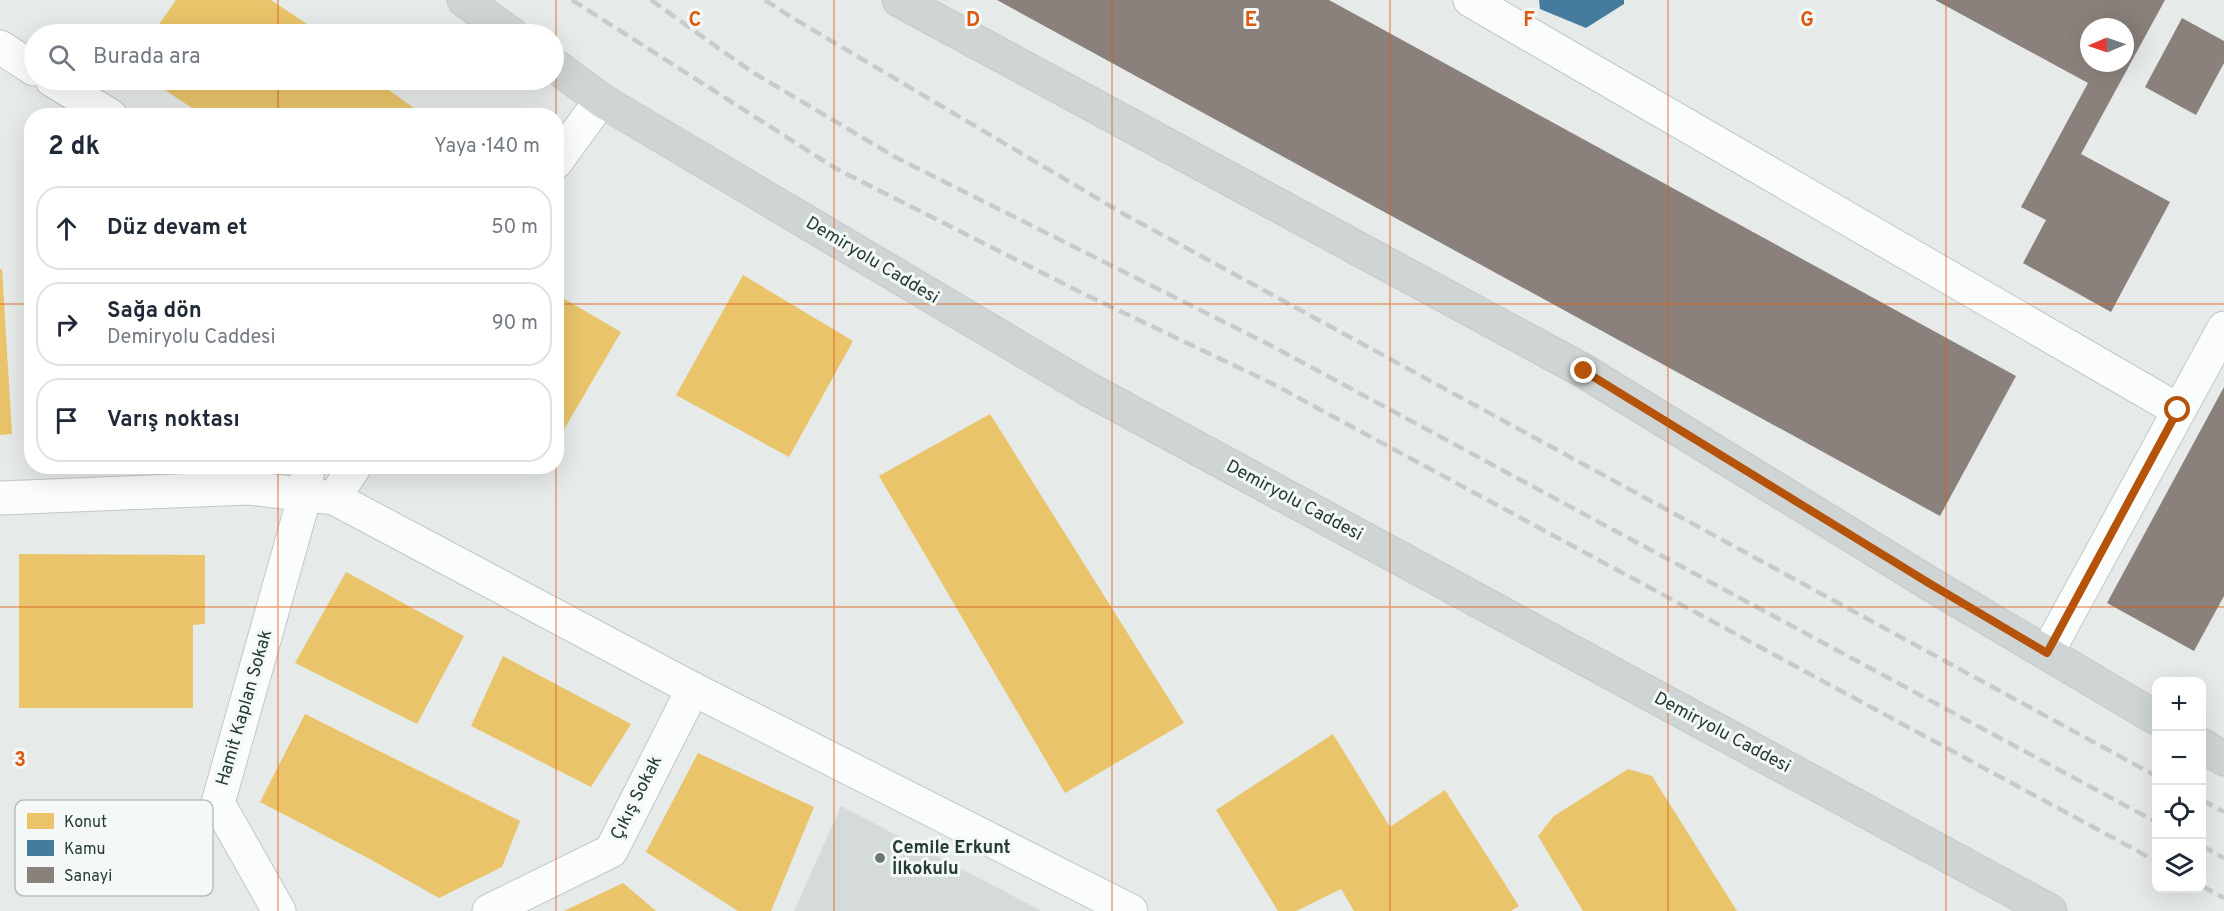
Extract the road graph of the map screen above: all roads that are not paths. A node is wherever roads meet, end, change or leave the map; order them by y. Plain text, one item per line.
1 (464, 0) edge
2 (899, 0) edge
3 (1470, 0) edge
4 (497, 24) edge
5 (0, 47) edge
6 (24, 63) edge
7 (564, 72) edge
8 (68, 90) edge
9 (601, 100) junction
10 (98, 108) edge
11 (564, 151) edge
12 (2224, 328) edge
13 (2178, 410) junction
14 (339, 474) edge
15 (316, 486) edge
16 (0, 498) edge
17 (2047, 653) junction
18 (693, 689) junction
19 (2152, 715) edge
20 (2206, 748) edge
21 (2224, 759) edge
22 (279, 911) edge
23 (489, 911) edge
24 (1131, 911) edge
25 (2050, 911) edge

1 - 4 main road
2 - 17 main road
3 - 13 street
5 - 6 street
7 - 9 main road, Demiryolu Caddesi
8 - 10 street
9 - 11 street
9 - 25 main road, Demiryolu Caddesi
12 - 13 street
13 - 17 street
14 - 15 street, Hamit Kaplan Sokak
15 - 16 street
15 - 18 street
15 - 22 street, Hamit Kaplan Sokak
17 - 19 main road
18 - 23 street, Çıkış Sokak
18 - 24 street
20 - 21 main road

